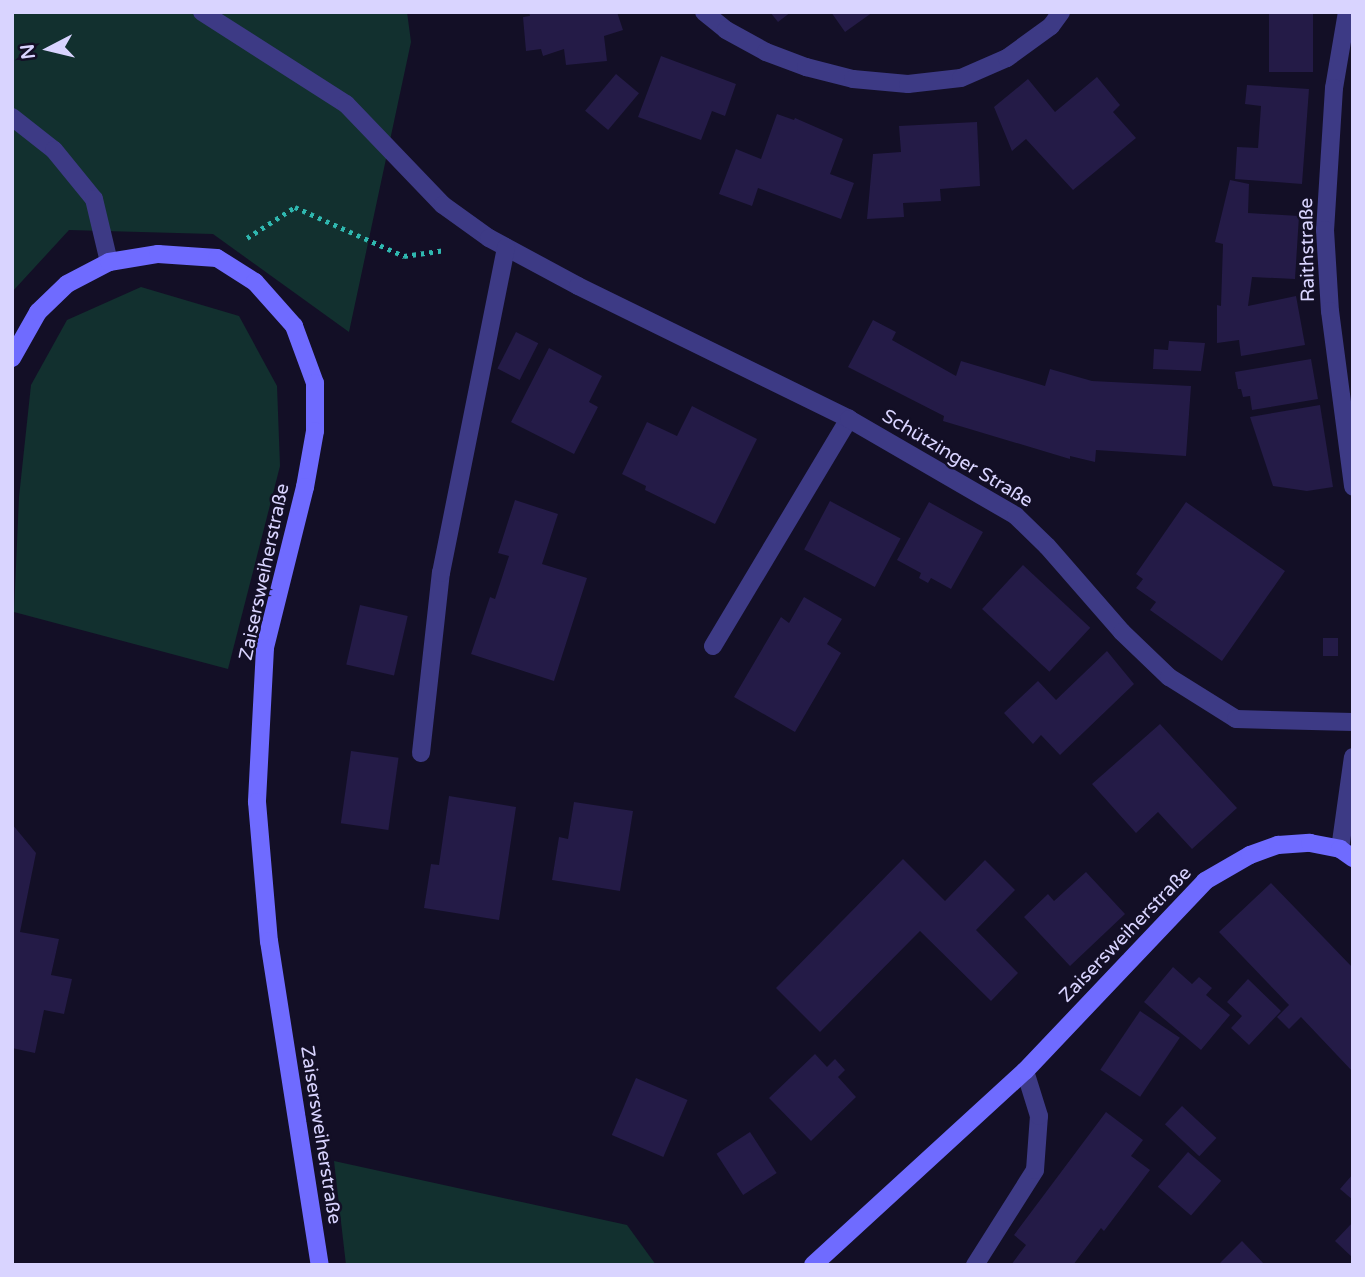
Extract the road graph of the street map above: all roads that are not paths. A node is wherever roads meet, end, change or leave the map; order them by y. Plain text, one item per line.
1 (202, 12) edge
2 (704, 12) edge
3 (1060, 12) edge
4 (1347, 12) edge
5 (12, 117) edge
6 (506, 247) junction
7 (109, 262) junction
8 (12, 358) edge
9 (849, 419) junction
10 (1353, 486) edge
11 (713, 646) dead end
12 (1353, 722) edge
13 (421, 753) dead end
14 (1353, 757) edge
15 (1347, 854) edge
16 (1025, 1071) junction
17 (320, 1265) edge
18 (813, 1265) edge
19 (975, 1265) edge

1 - 6 street, Schützinger Straße
2 - 3 street
4 - 10 street, Raithstraße
5 - 7 street
6 - 9 street, Schützinger Straße
6 - 13 street
7 - 8 main road, Zaisersweiherstraße
7 - 17 main road, Zaisersweiherstraße
9 - 11 street
9 - 12 street, Schützinger Straße
14 - 15 street
15 - 16 main road, Zaisersweiherstraße
16 - 18 main road, Zaisersweiherstraße
16 - 19 street

